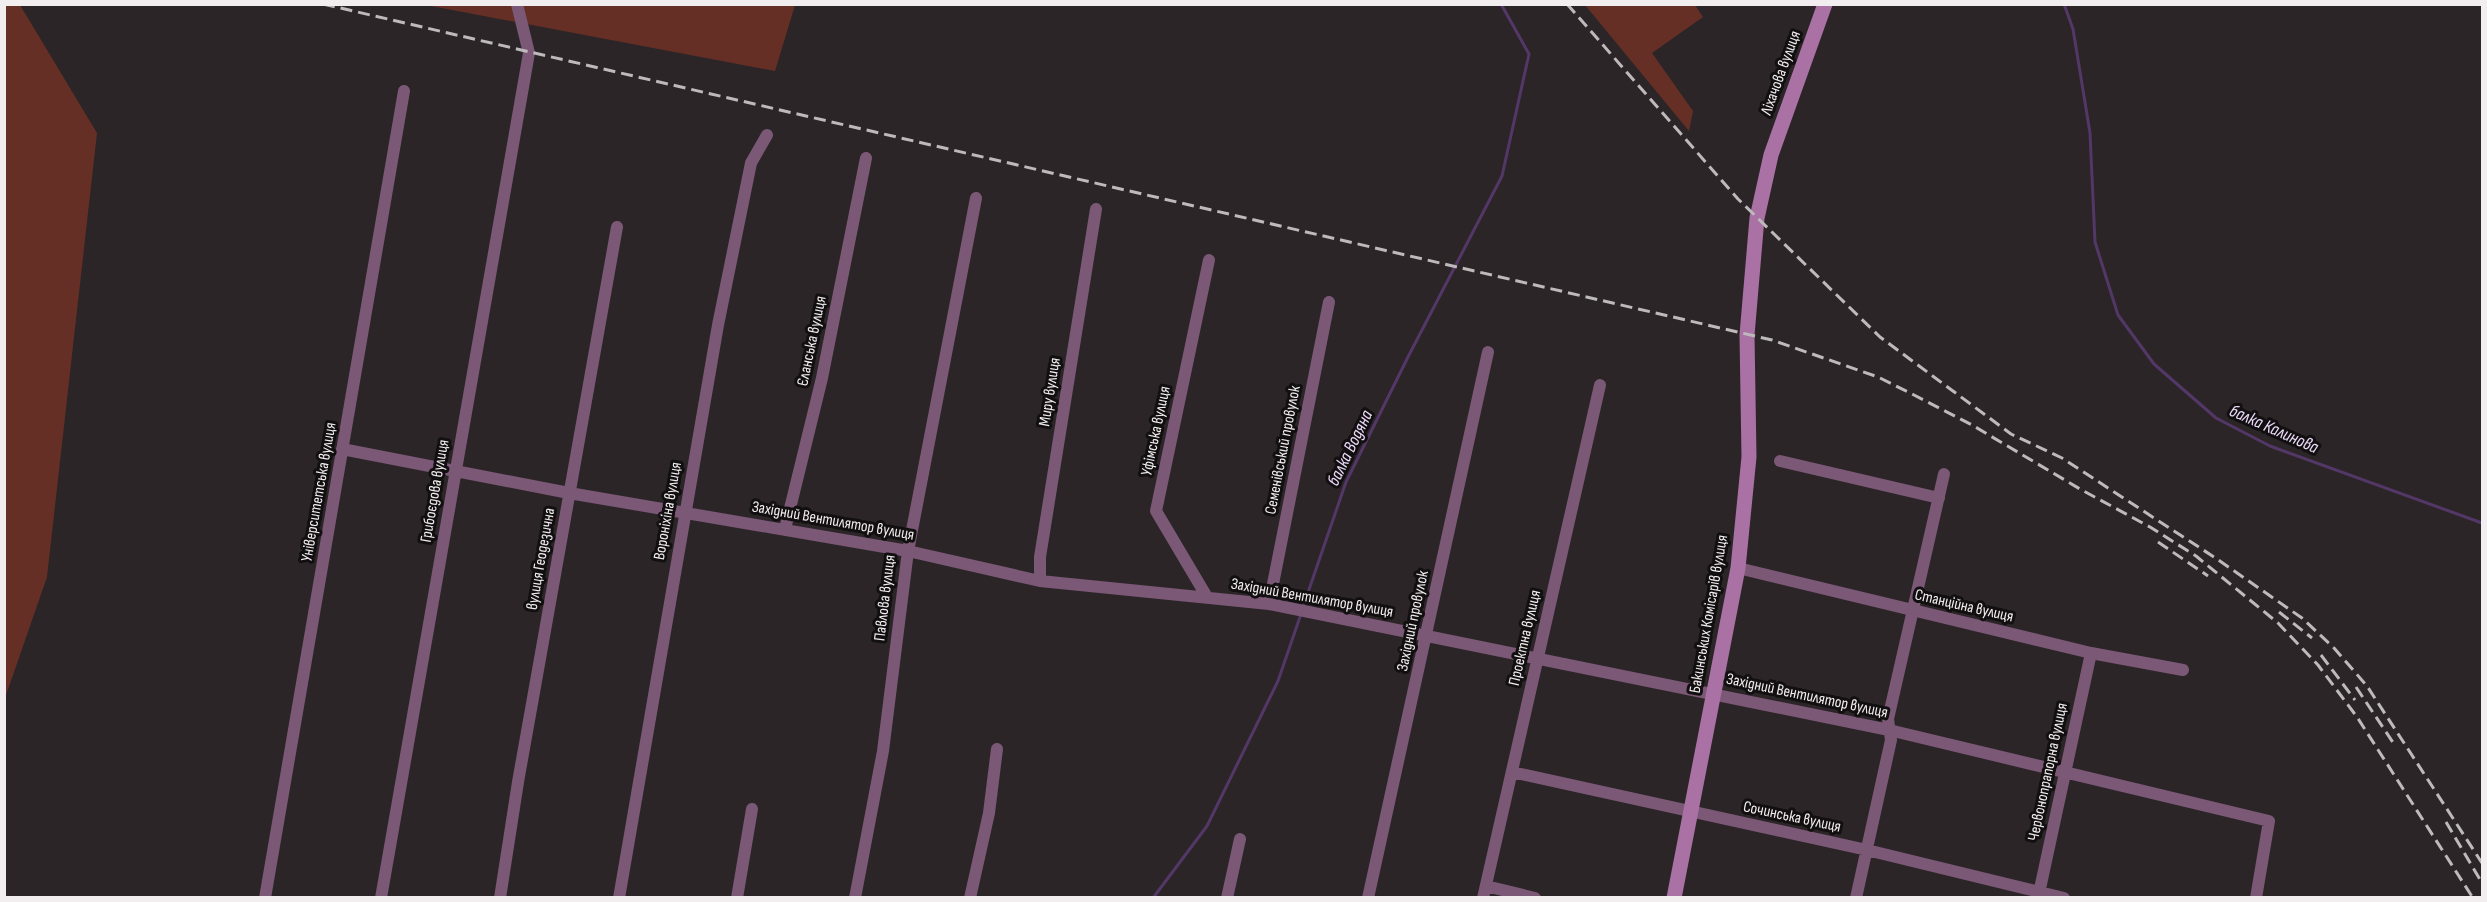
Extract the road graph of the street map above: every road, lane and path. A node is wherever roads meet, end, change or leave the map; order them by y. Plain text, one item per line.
1 (517, 4) edge
2 (1825, 4) edge
3 (404, 92) dead end
4 (767, 135) dead end
5 (1771, 154) joint
6 (866, 158) dead end
7 (976, 198) dead end
8 (1096, 209) dead end
9 (617, 227) dead end
10 (1209, 260) dead end
11 (1329, 302) dead end
12 (1488, 351) dead end
13 (1600, 385) dead end
14 (342, 449) junction
15 (1780, 460) dead end
16 (455, 471) junction
17 (1944, 474) dead end
18 (569, 493) junction
19 (1939, 498) junction
20 (684, 512) junction
21 (785, 529) junction
22 (908, 551) junction
23 (1738, 568) junction
24 (1040, 581) junction
25 (1207, 597) junction
26 (1269, 604) junction
27 (1913, 611) junction
28 (1427, 636) junction
29 (2091, 653) junction
30 (1537, 658) junction
31 (2183, 670) dead end
32 (1714, 693) junction
33 (1889, 730) junction
34 (997, 749) dead end
35 (2065, 771) junction
36 (1512, 772) junction
37 (752, 809) dead end
38 (1691, 812) junction
39 (1240, 839) dead end
40 (1867, 850) junction
41 (1484, 892) edge
42 (2038, 895) edge
43 (266, 897) edge
44 (381, 897) edge
45 (500, 897) edge
46 (619, 897) edge
47 (737, 897) edge
48 (855, 897) edge
49 (970, 897) edge
50 (1227, 897) edge
51 (1368, 897) edge
52 (1535, 897) edge
53 (1674, 897) edge
54 (1856, 897) edge
55 (2064, 897) edge
56 (2256, 897) edge

1 - 16 street, Грибоєдова вулиця
2 - 5 street, Ліхачова вулиця
3 - 14 street, Університетська вулиця
4 - 20 street, Вороніхіна вулиця
5 - 23 street, Бакинських Комісарів вулиця
6 - 21 street, Єланська вулиця
7 - 22 street, Павлова вулиця
8 - 24 street, Миру вулиця
9 - 18 street, вулиця Геодезична
10 - 25 street, Уфімська вулиця
11 - 26 street, Семенівський провулок
12 - 28 street, Західний провулок
13 - 30 street, Проектна вулиця
14 - 16 street, Західний Вентилятор вулиця
14 - 43 street, Університетська вулиця
15 - 19 street
16 - 18 street, Західний Вентилятор вулиця
16 - 44 street, Грибоєдова вулиця
17 - 19 street
18 - 20 street, Західний Вентилятор вулиця
18 - 45 street, вулиця Геодезична
19 - 27 street
20 - 21 street, Західний Вентилятор вулиця
20 - 46 street, Вороніхіна вулиця
21 - 22 street, Західний Вентилятор вулиця
22 - 24 street, Західний Вентилятор вулиця
22 - 48 street, Павлова вулиця
23 - 27 street, Станційна вулиця
23 - 32 street, Бакинських Комісарів вулиця
24 - 25 street, Західний Вентилятор вулиця
25 - 26 street, Західний Вентилятор вулиця
26 - 28 street, Західний Вентилятор вулиця
27 - 29 street, Станційна вулиця
27 - 33 street
28 - 30 street, Західний Вентилятор вулиця
28 - 51 street, Західний провулок
29 - 31 street, Станційна вулиця
29 - 35 street, Червонопрапорна вулиця
30 - 32 street, Західний Вентилятор вулиця
30 - 36 street, Проектна вулиця
32 - 33 street, Західний Вентилятор вулиця
32 - 38 street, Бакинських Комісарів вулиця
33 - 35 street, Західний Вентилятор вулиця
33 - 40 street
34 - 49 street
35 - 42 street, Червонопрапорна вулиця
35 - 56 street, Західний Вентилятор вулиця
36 - 38 street, Сочинська вулиця
36 - 41 street, Проектна вулиця
37 - 47 street
38 - 40 street, Сочинська вулиця
38 - 53 street, Бакинських Комісарів вулиця
39 - 50 street
40 - 42 street, Сочинська вулиця
40 - 54 street
41 - 52 street
42 - 55 street, Сочинська вулиця

